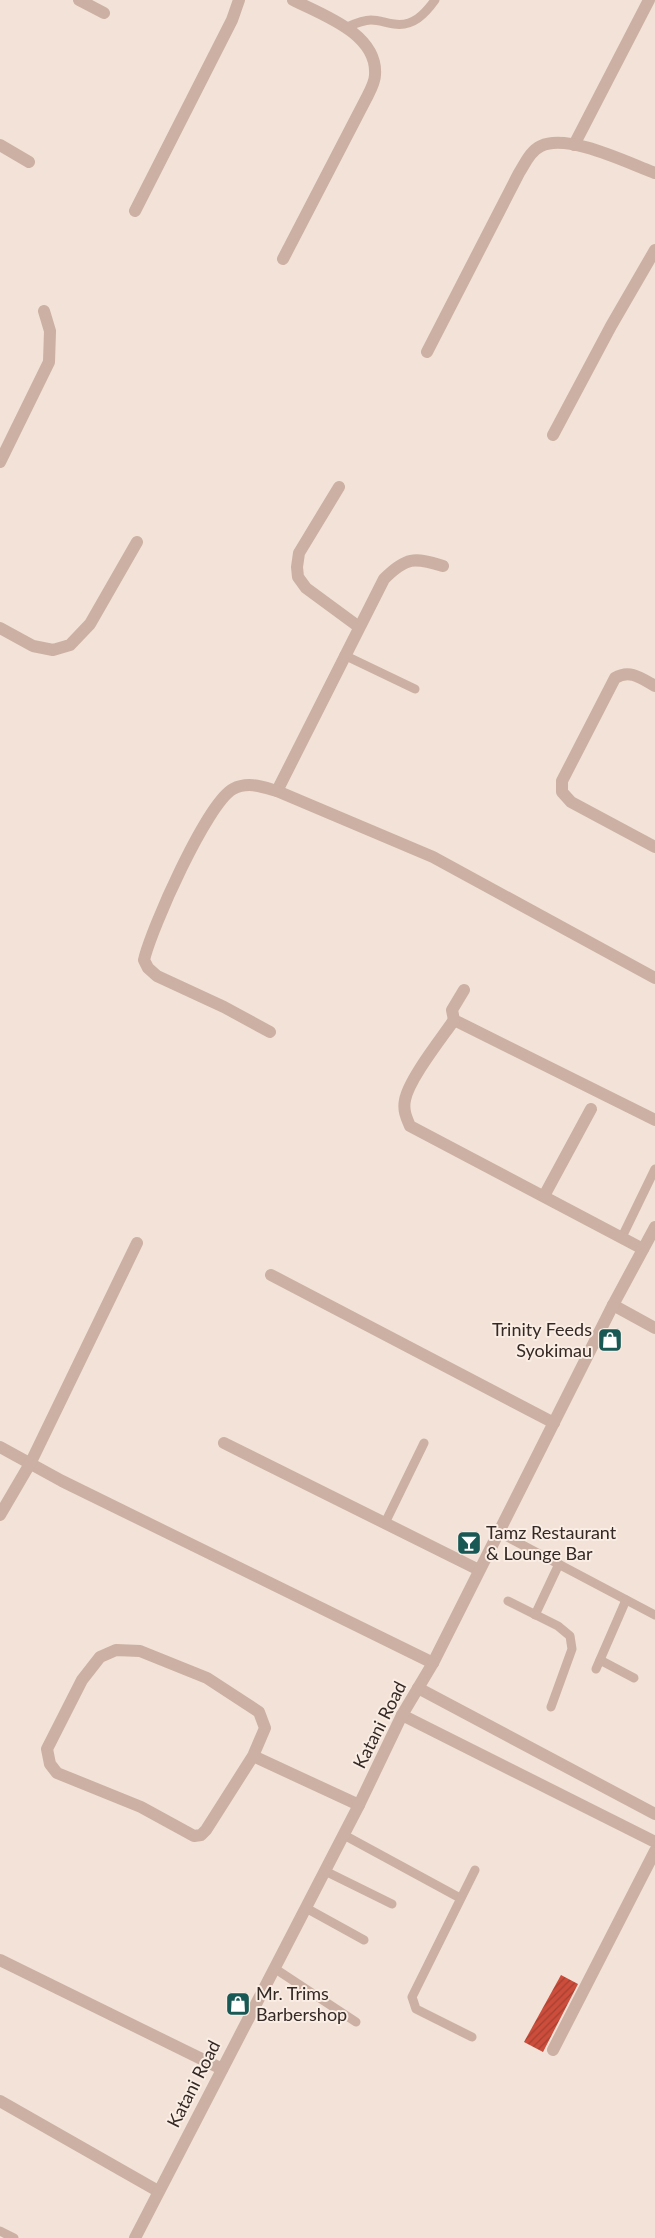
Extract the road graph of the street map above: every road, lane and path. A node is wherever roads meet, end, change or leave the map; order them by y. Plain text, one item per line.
1 (79, 0) edge
2 (239, 0) edge
3 (293, 0) edge
4 (435, 0) edge
5 (649, 0) edge
6 (104, 13) dead end
7 (345, 28) junction
8 (0, 145) edge
9 (574, 145) junction
10 (29, 162) dead end
11 (655, 173) edge
12 (135, 211) dead end
13 (655, 250) edge
14 (283, 259) dead end
15 (44, 311) dead end
16 (427, 352) dead end
17 (553, 435) dead end
18 (0, 462) edge
19 (339, 487) dead end
20 (137, 542) dead end
21 (443, 566) dead end
22 (359, 627) junction
23 (0, 628) edge
24 (344, 655) junction
25 (655, 686) edge
26 (415, 689) dead end
27 (277, 791) junction
28 (655, 846) edge
29 (655, 978) edge
30 (464, 990) dead end
31 (454, 1020) junction
32 (270, 1032) dead end
33 (591, 1109) dead end
34 (655, 1120) edge
35 (655, 1169) edge
36 (544, 1196) junction
37 (655, 1227) edge
38 (622, 1237) junction
39 (137, 1243) dead end
40 (643, 1248) junction
41 (271, 1275) dead end
42 (613, 1305) junction
43 (655, 1328) edge
44 (554, 1423) junction
45 (224, 1443) dead end
46 (424, 1443) dead end
47 (0, 1447) edge
48 (31, 1462) junction
49 (0, 1515) edge
50 (385, 1523) junction
51 (498, 1532) junction
52 (559, 1564) junction
53 (479, 1570) junction
54 (626, 1600) junction
55 (508, 1601) dead end
56 (535, 1614) junction
57 (655, 1615) edge
58 (600, 1660) junction
59 (433, 1663) junction
60 (596, 1669) dead end
61 (634, 1678) dead end
62 (418, 1688) junction
63 (551, 1708) dead end
64 (402, 1715) junction
65 (253, 1756) junction
66 (359, 1806) junction
67 (655, 1814) edge
68 (344, 1835) junction
69 (655, 1842) edge
70 (655, 1851) edge
71 (325, 1870) junction
72 (475, 1870) dead end
73 (460, 1898) junction
74 (392, 1904) dead end
75 (306, 1908) junction
76 (364, 1940) dead end
77 (0, 1960) edge
78 (274, 1968) junction
79 (356, 2022) dead end
80 (472, 2037) dead end
81 (553, 2050) dead end
82 (222, 2069) junction
83 (0, 2101) edge
84 (158, 2191) junction
85 (0, 2231) edge
86 (14, 2238) edge
87 (134, 2238) edge

1 - 6 street
2 - 12 street
3 - 7 street
4 - 7 lane
5 - 9 street
7 - 14 street
8 - 10 street
9 - 11 street
9 - 16 street
13 - 17 street
15 - 18 street
19 - 22 street
20 - 23 street
21 - 22 street
22 - 24 street
24 - 26 lane
24 - 27 street
25 - 28 street
27 - 29 street
27 - 32 street
30 - 31 street
31 - 34 street
31 - 36 street
33 - 36 street
35 - 38 lane
36 - 38 street
37 - 40 street, Katani Road
38 - 40 street
39 - 48 street
40 - 42 street, Katani Road
41 - 44 street
42 - 43 street
42 - 44 street, Katani Road
44 - 51 street, Katani Road
45 - 50 street
46 - 50 lane
47 - 48 street
48 - 49 street
48 - 59 street
50 - 53 street
51 - 52 lane
51 - 53 street, Katani Road
52 - 54 lane
52 - 56 lane
53 - 59 street, Katani Road
54 - 57 lane
54 - 58 lane
55 - 56 lane
56 - 63 lane
58 - 60 lane
58 - 61 lane
59 - 62 street, Katani Road
62 - 64 street, Katani Road
62 - 67 street
64 - 66 street, Katani Road
64 - 69 street
65 - 65 street
65 - 66 street
66 - 68 street, Katani Road
68 - 71 street, Katani Road
68 - 73 lane
70 - 81 street
71 - 74 lane
71 - 75 street, Katani Road
72 - 73 lane
73 - 80 lane
75 - 76 lane
75 - 78 street, Katani Road
77 - 82 street
78 - 79 lane
78 - 82 street, Katani Road
82 - 84 street, Katani Road
83 - 84 street
84 - 87 street, Katani Road
85 - 86 lane

